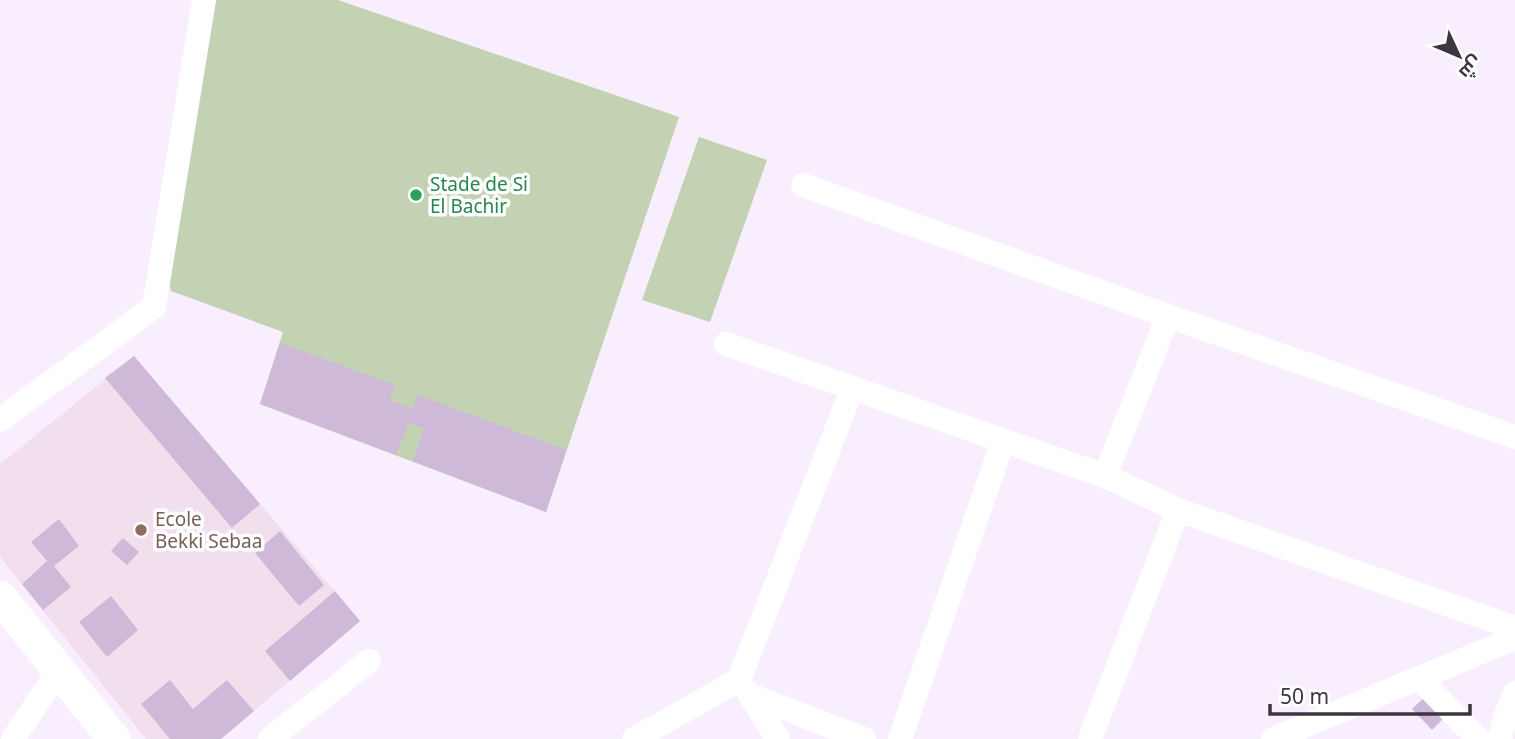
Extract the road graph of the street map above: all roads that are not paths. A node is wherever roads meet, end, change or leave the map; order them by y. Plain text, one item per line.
1 (204, 0) edge
2 (803, 185) dead end
3 (1167, 316) junction
4 (726, 344) dead end
5 (852, 388) junction
6 (0, 420) edge
7 (1515, 437) edge
8 (1003, 441) junction
9 (1105, 476) junction
10 (1178, 510) junction
11 (0, 597) edge
12 (1515, 628) edge
13 (1515, 638) edge
14 (369, 662) dead end
15 (59, 670) junction
16 (1419, 678) junction
17 (745, 688) junction
18 (1515, 693) edge
19 (13, 739) edge
20 (114, 739) edge
21 (270, 739) edge
22 (634, 739) edge
23 (778, 739) edge
24 (864, 739) edge
25 (900, 739) edge
26 (1090, 739) edge
27 (1273, 739) edge
28 (1478, 739) edge
29 (1500, 739) edge

1 - 6 street
2 - 3 street
3 - 7 street
3 - 9 street
4 - 5 street
5 - 8 street
5 - 17 street
8 - 9 street
8 - 25 street
9 - 10 street
10 - 12 street
10 - 26 street
11 - 15 street
13 - 16 street
14 - 21 street
15 - 19 street
15 - 20 street
16 - 27 street
16 - 28 street
17 - 22 street
17 - 23 street
17 - 24 street
18 - 29 street

